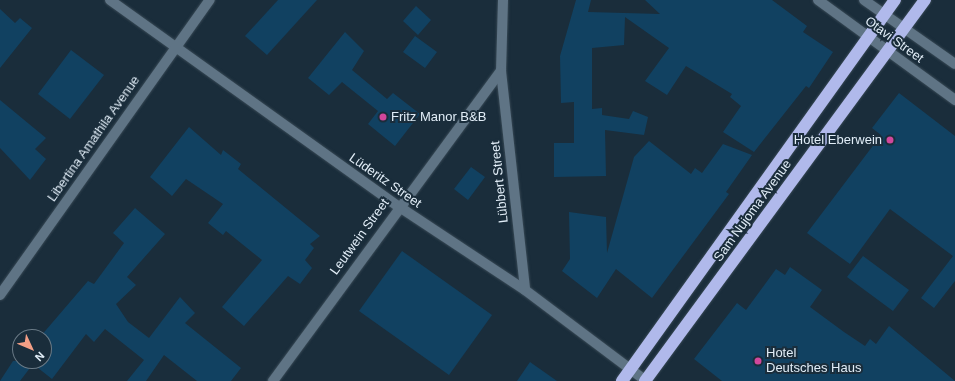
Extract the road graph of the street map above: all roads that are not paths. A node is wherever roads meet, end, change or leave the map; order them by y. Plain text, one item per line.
1 (110, 0) edge
2 (210, 0) edge
3 (503, 0) edge
4 (818, 0) edge
5 (864, 0) edge
6 (894, 0) edge
7 (925, 0) edge
8 (884, 15) junction
9 (904, 29) junction
10 (867, 37) junction
11 (175, 47) junction
12 (888, 52) junction
13 (955, 64) edge
14 (501, 71) junction
15 (955, 100) edge
16 (398, 206) junction
17 (524, 290) junction
18 (0, 295) edge
19 (631, 369) junction
20 (273, 381) edge
21 (622, 381) edge
22 (646, 381) edge

1 - 11 street, Lüderitz Street
2 - 11 street, Libertina Amathila Avenue
3 - 14 street, Lübbert Street
4 - 10 street, Otavi Street
5 - 8 street, Otavi Street
6 - 8 highway, Sam Nujoma Avenue
7 - 9 highway, Sam Nujoma Avenue
8 - 9 street, Otavi Street
8 - 10 highway, Sam Nujoma Avenue
9 - 12 highway, Sam Nujoma Avenue
9 - 13 street, Otavi Street
10 - 12 street, Otavi Street
10 - 19 highway, Sam Nujoma Avenue
11 - 16 street, Lüderitz Street
11 - 18 street, Libertina Amathila Avenue
12 - 15 street, Otavi Street
12 - 22 highway, Sam Nujoma Avenue
14 - 16 street, Leutwein Street
14 - 17 street, Lübbert Street
16 - 17 street, Lüderitz Street
16 - 20 street, Leutwein Street
17 - 19 street, Lüderitz Street
19 - 21 highway, Sam Nujoma Avenue
19 - 22 street, Lüderitz Street

